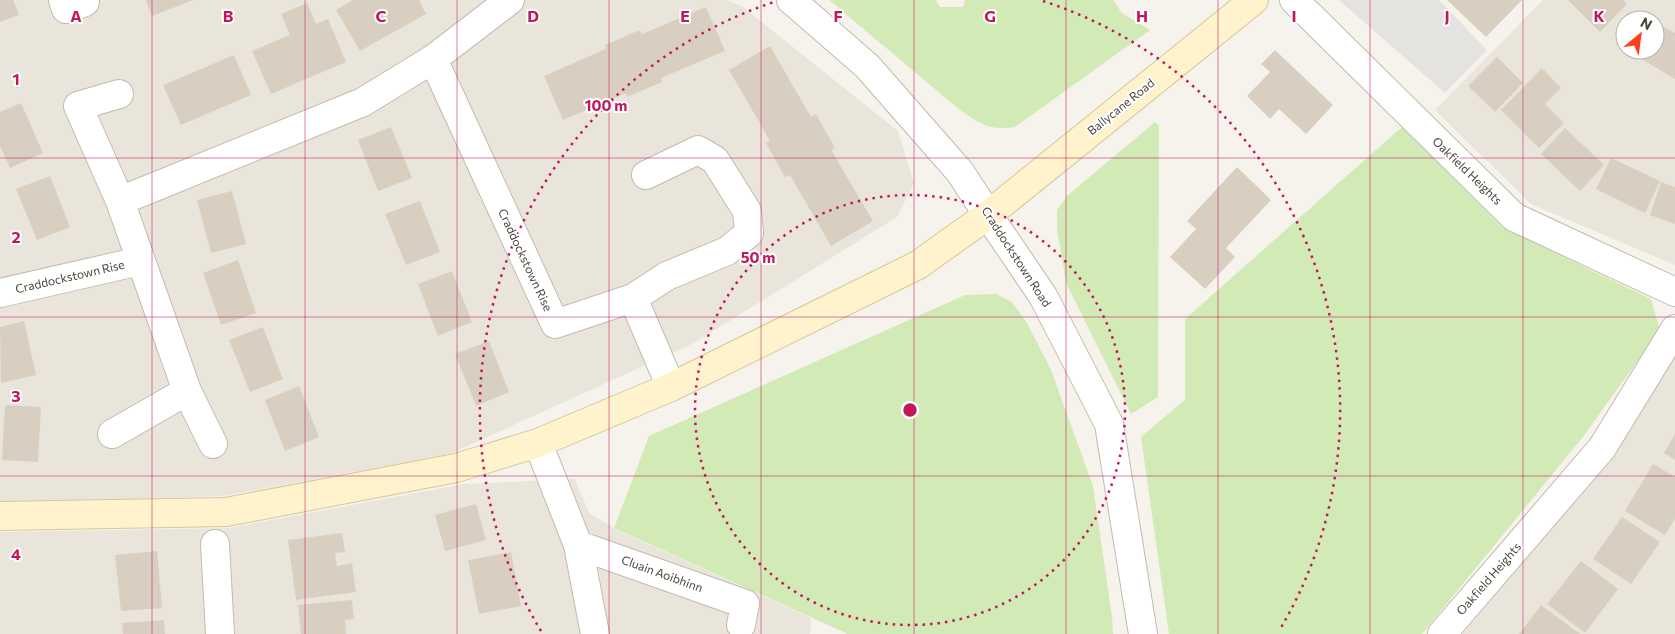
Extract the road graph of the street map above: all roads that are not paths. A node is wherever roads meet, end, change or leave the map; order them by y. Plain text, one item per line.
1 (510, 0) edge
2 (791, 0) edge
3 (1254, 0) edge
4 (1294, 0) edge
5 (433, 59) junction
6 (119, 94) dead end
7 (646, 176) dead end
8 (120, 201) junction
9 (988, 215) junction
10 (140, 261) junction
11 (1675, 292) edge
12 (0, 293) edge
13 (633, 298) junction
14 (1675, 329) edge
15 (671, 386) junction
16 (187, 390) junction
17 (112, 434) dead end
18 (538, 443) junction
19 (213, 444) dead end
20 (0, 516) edge
21 (215, 544) dead end
22 (578, 546) junction
23 (743, 615) dead end
24 (220, 634) edge
25 (595, 634) edge
26 (1143, 634) edge
27 (1442, 634) edge

1 - 5 street
2 - 9 street, Craddockstown Road
3 - 9 main road, Ballycane Road
4 - 11 street, Oakfield Heights
5 - 8 street
5 - 13 street, Craddockstown Rise
6 - 8 street, Craddockstown Rise
7 - 13 street
8 - 10 street, Craddockstown Rise
9 - 15 main road, Ballycane Road
9 - 26 street, Craddockstown Road
10 - 12 street, Craddockstown Rise
10 - 16 street, Craddockstown Rise
13 - 15 street
14 - 27 street, Oakfield Heights
15 - 18 main road, Ballycane Road
16 - 17 street
16 - 19 street, Craddockstown Rise
18 - 20 main road, Ballycane Road
18 - 22 street
21 - 24 street
22 - 23 street, Cluain Aoibhinn
22 - 25 street

